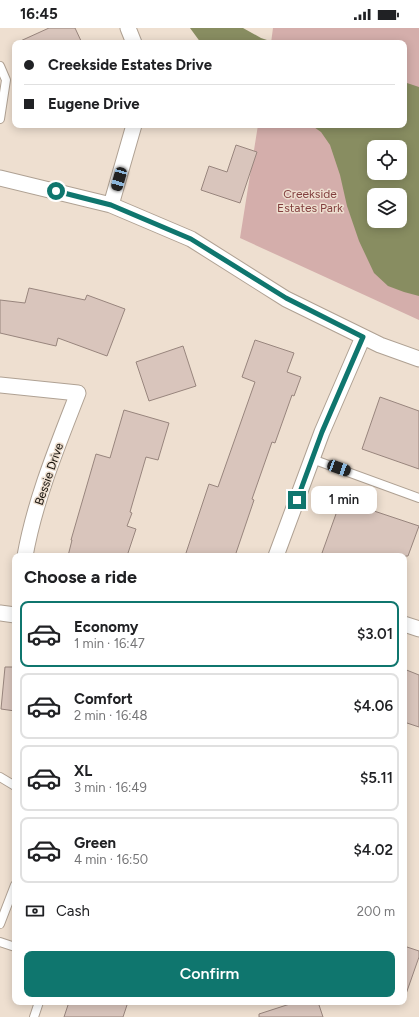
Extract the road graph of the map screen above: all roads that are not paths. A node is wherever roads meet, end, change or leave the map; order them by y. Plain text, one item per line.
1 (128, 28) edge
2 (133, 40) edge
3 (0, 66) edge
4 (0, 119) edge
5 (133, 128) edge
6 (0, 178) edge
7 (111, 205) junction
8 (363, 337) junction
9 (419, 359) edge
10 (0, 385) edge
11 (312, 459) junction
12 (419, 498) edge
13 (26, 553) edge
14 (277, 553) edge
15 (0, 613) edge
16 (12, 615) edge
17 (407, 625) edge
18 (419, 629) edge
19 (0, 778) edge
20 (12, 784) edge
21 (12, 893) edge
22 (0, 924) edge
23 (0, 942) edge
24 (12, 946) edge
25 (38, 1005) edge
26 (34, 1017) edge

1 - 2 street
3 - 4 lane
5 - 7 street
6 - 7 street
7 - 8 street
8 - 9 street
8 - 11 street
10 - 13 street, Bessie Drive
11 - 12 lane
11 - 14 street
15 - 16 street
17 - 18 street
19 - 20 lane
21 - 22 lane
23 - 24 lane
25 - 26 lane

